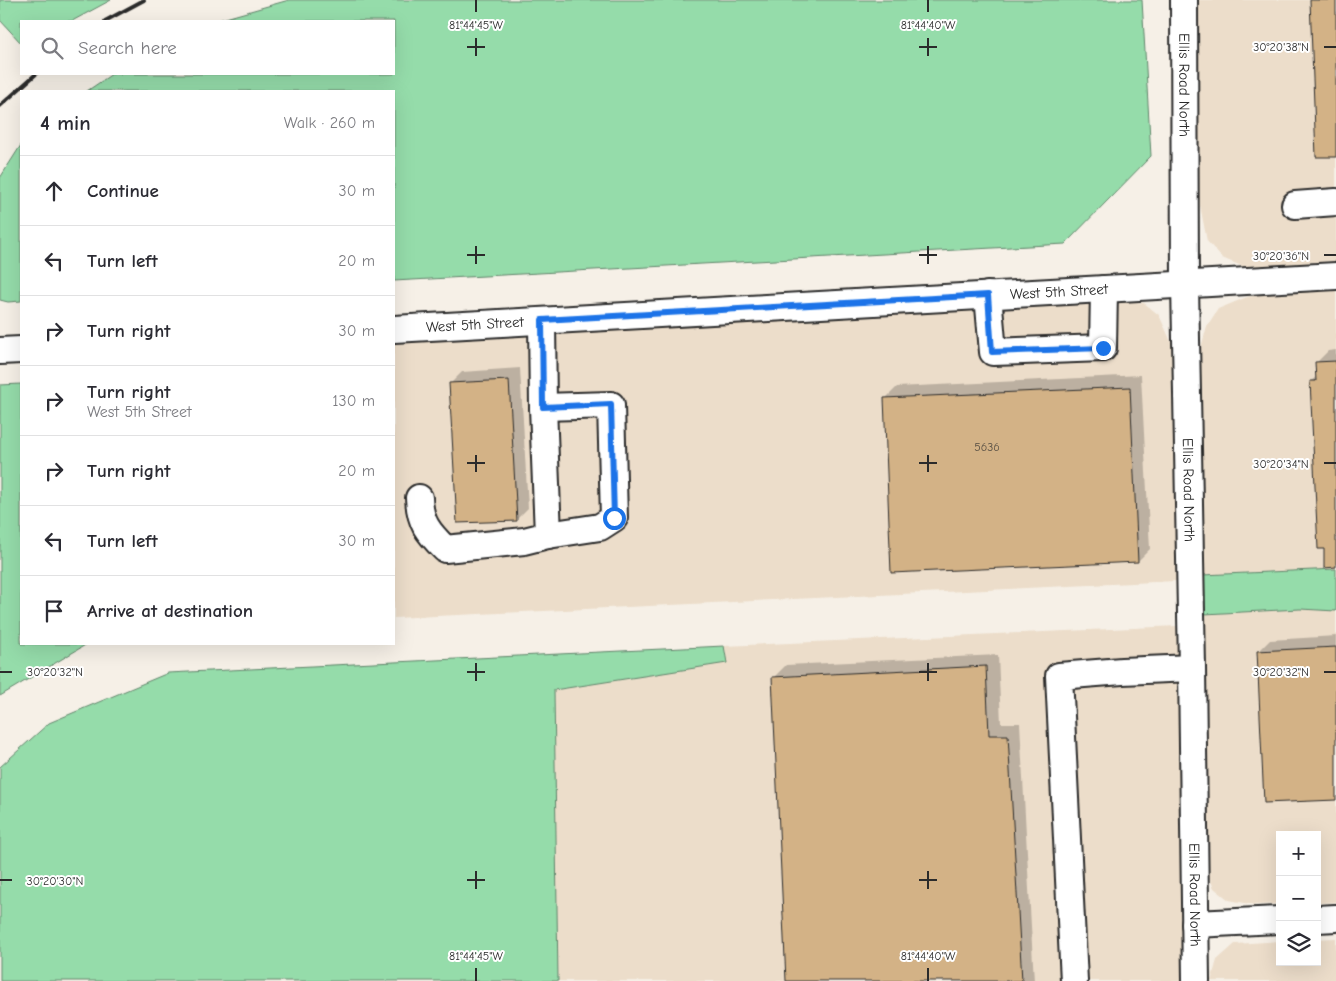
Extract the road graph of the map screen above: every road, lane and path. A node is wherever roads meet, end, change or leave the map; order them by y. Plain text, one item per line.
1 (1184, 0) edge
2 (1336, 202) edge
3 (1295, 205) dead end
4 (1336, 276) edge
5 (1185, 284) junction
6 (1104, 289) junction
7 (988, 295) junction
8 (542, 320) junction
9 (395, 329) edge
10 (20, 350) edge
11 (0, 351) edge
12 (543, 407) junction
13 (419, 498) dead end
14 (548, 535) junction
15 (1192, 668) junction
16 (1336, 918) edge
17 (1321, 919) edge
18 (1276, 920) edge
19 (1195, 924) junction
20 (1074, 981) edge
21 (1196, 981) edge

1 - 5 street, Ellis Road North
2 - 3 street
4 - 5 street, West 5th Street
5 - 6 street, West 5th Street
5 - 15 street, Ellis Road North
6 - 7 street, West 5th Street
6 - 7 street
7 - 8 street, West 5th Street
8 - 9 street, West 5th Street
8 - 12 street
10 - 11 street
12 - 14 street
12 - 14 street
13 - 14 street
15 - 19 street, Ellis Road North
15 - 20 street
16 - 17 street
18 - 19 street
19 - 21 street, Ellis Road North

